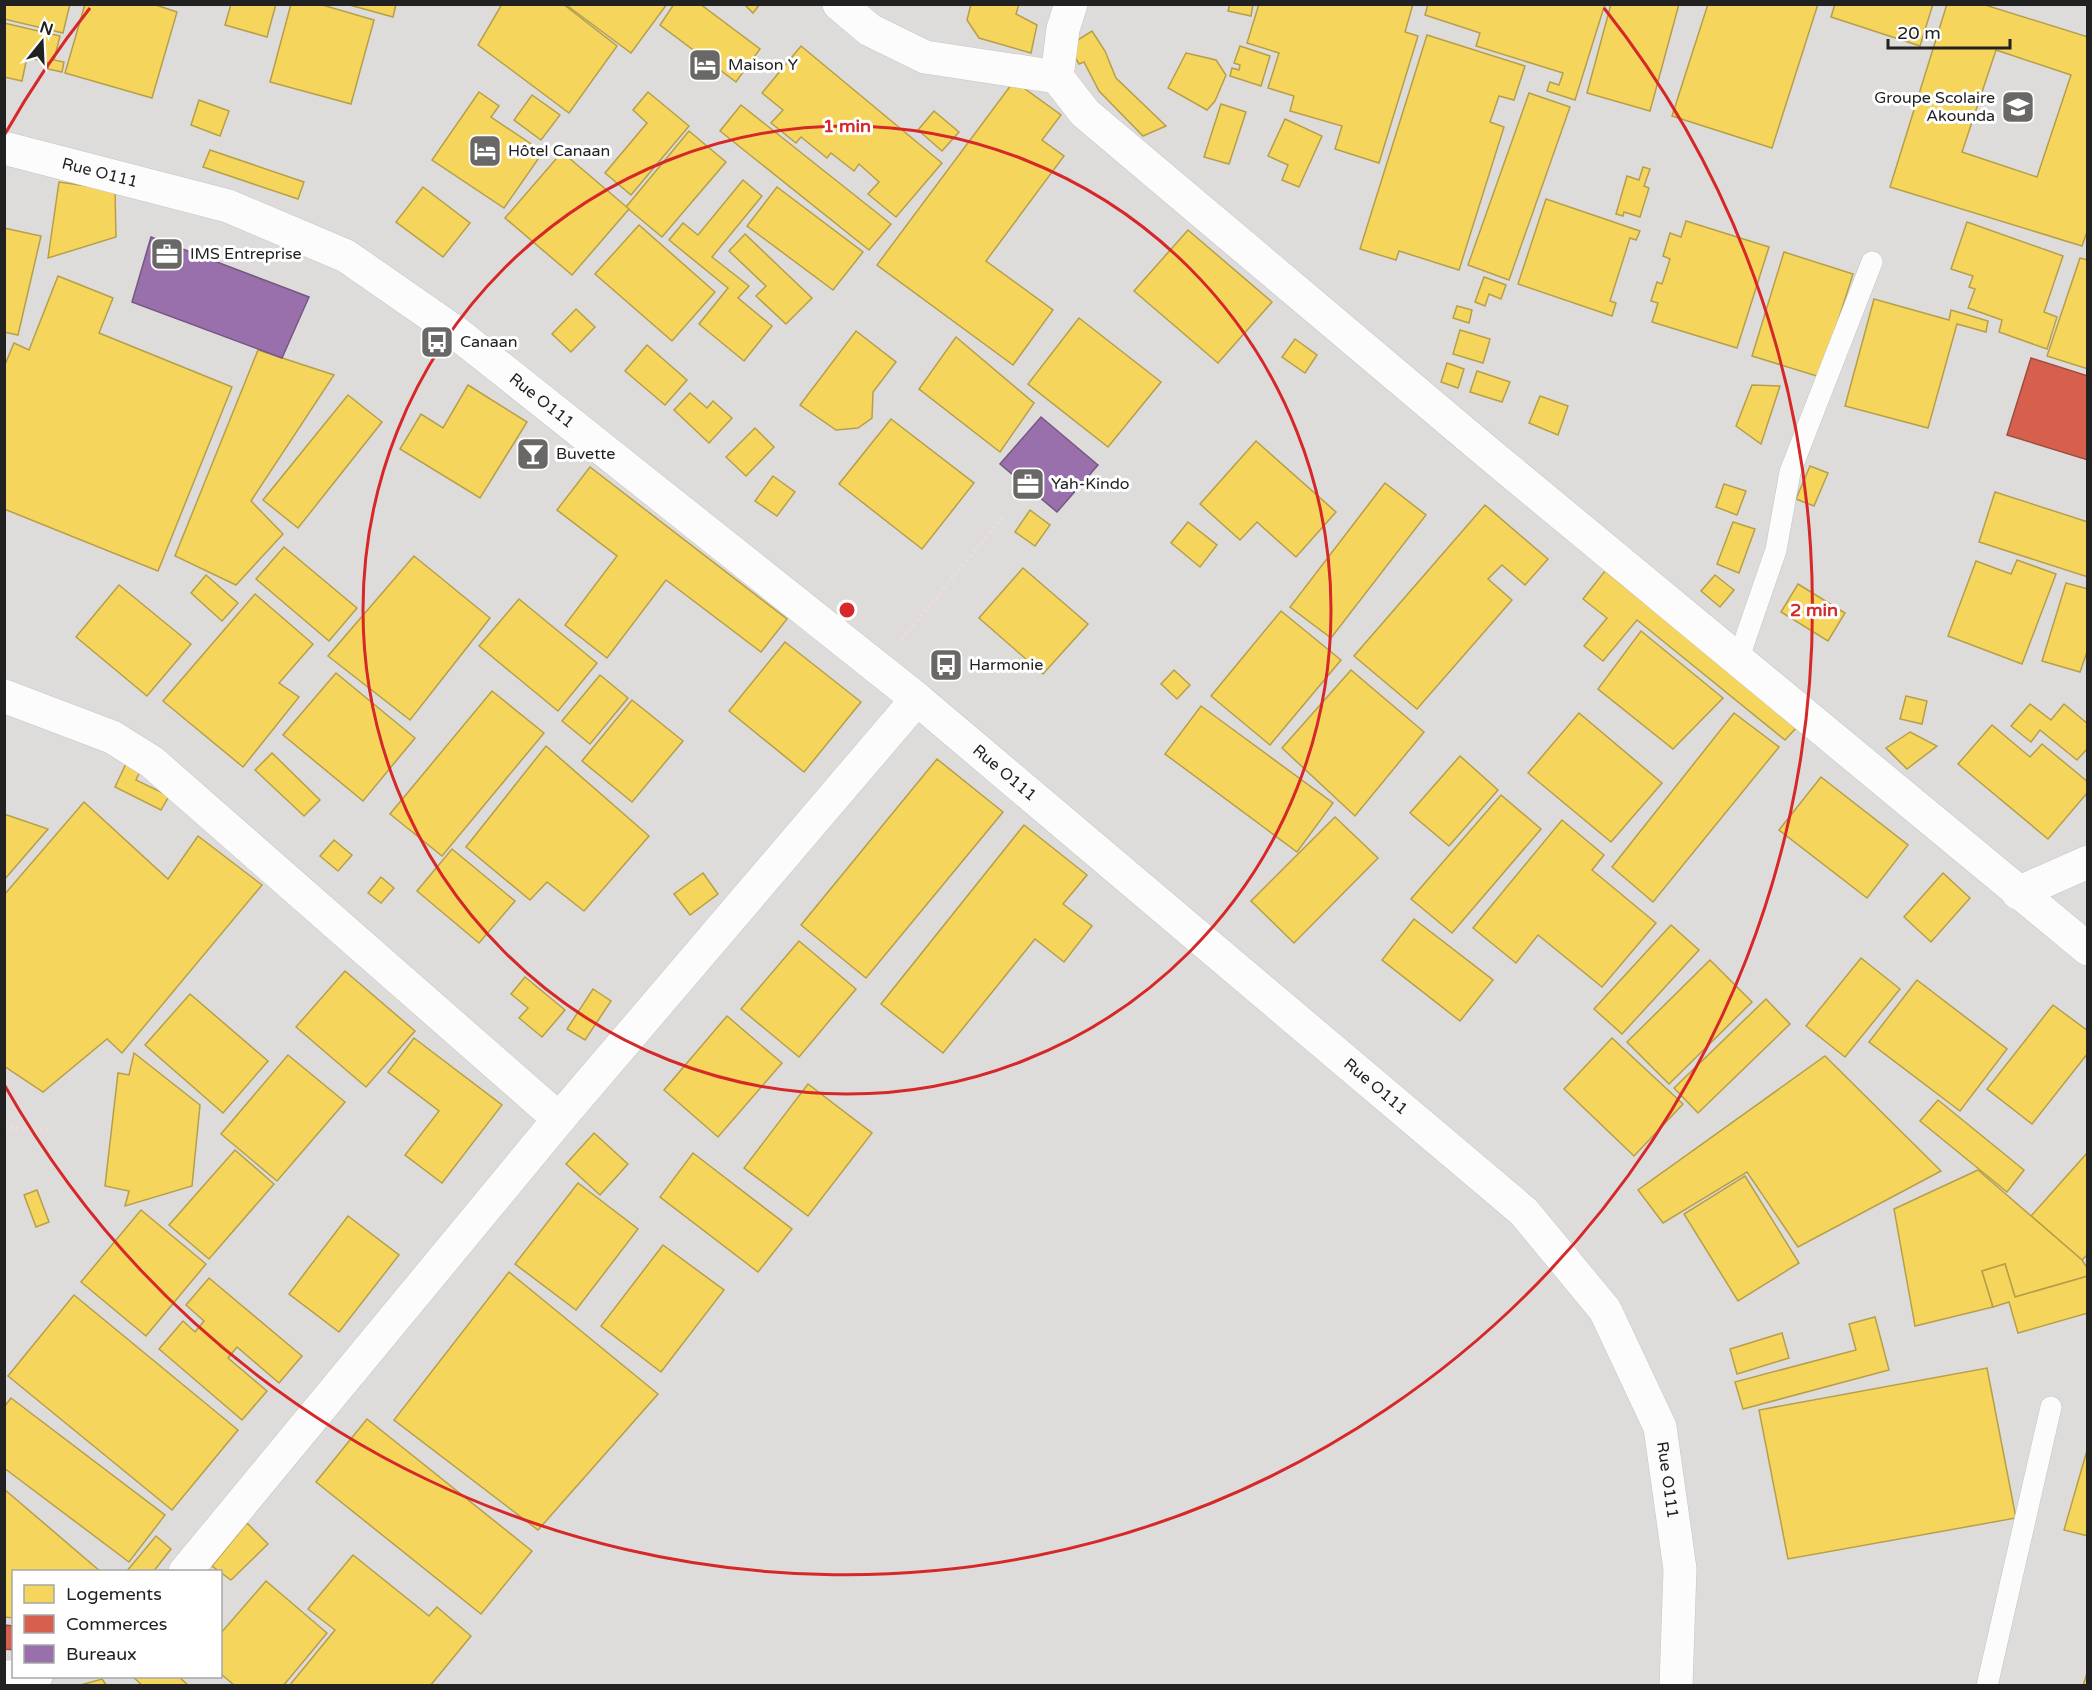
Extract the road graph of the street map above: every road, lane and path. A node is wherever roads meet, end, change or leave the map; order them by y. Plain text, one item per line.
1 (839, 4) edge
2 (1071, 4) edge
3 (1058, 77) junction
4 (4, 148) edge
5 (1872, 262) dead end
6 (1002, 518) dead end
7 (1738, 660) junction
8 (878, 668) junction
9 (4, 696) edge
10 (917, 699) junction
11 (2088, 862) edge
12 (2018, 893) junction
13 (2088, 949) edge
14 (559, 1119) junction
15 (4, 1127) edge
16 (48, 1131) dead end
17 (2051, 1407) dead end
18 (187, 1570) edge
19 (1676, 1686) edge
20 (1987, 1686) edge

1 - 3 street
2 - 3 street
3 - 7 street
4 - 8 street, Rue O111
5 - 7 lane
6 - 8 path
7 - 12 street
8 - 10 street, Rue O111
9 - 14 street
10 - 14 street
10 - 19 street, Rue O111
11 - 12 street
12 - 13 street
14 - 18 street
15 - 16 path
17 - 20 lane

